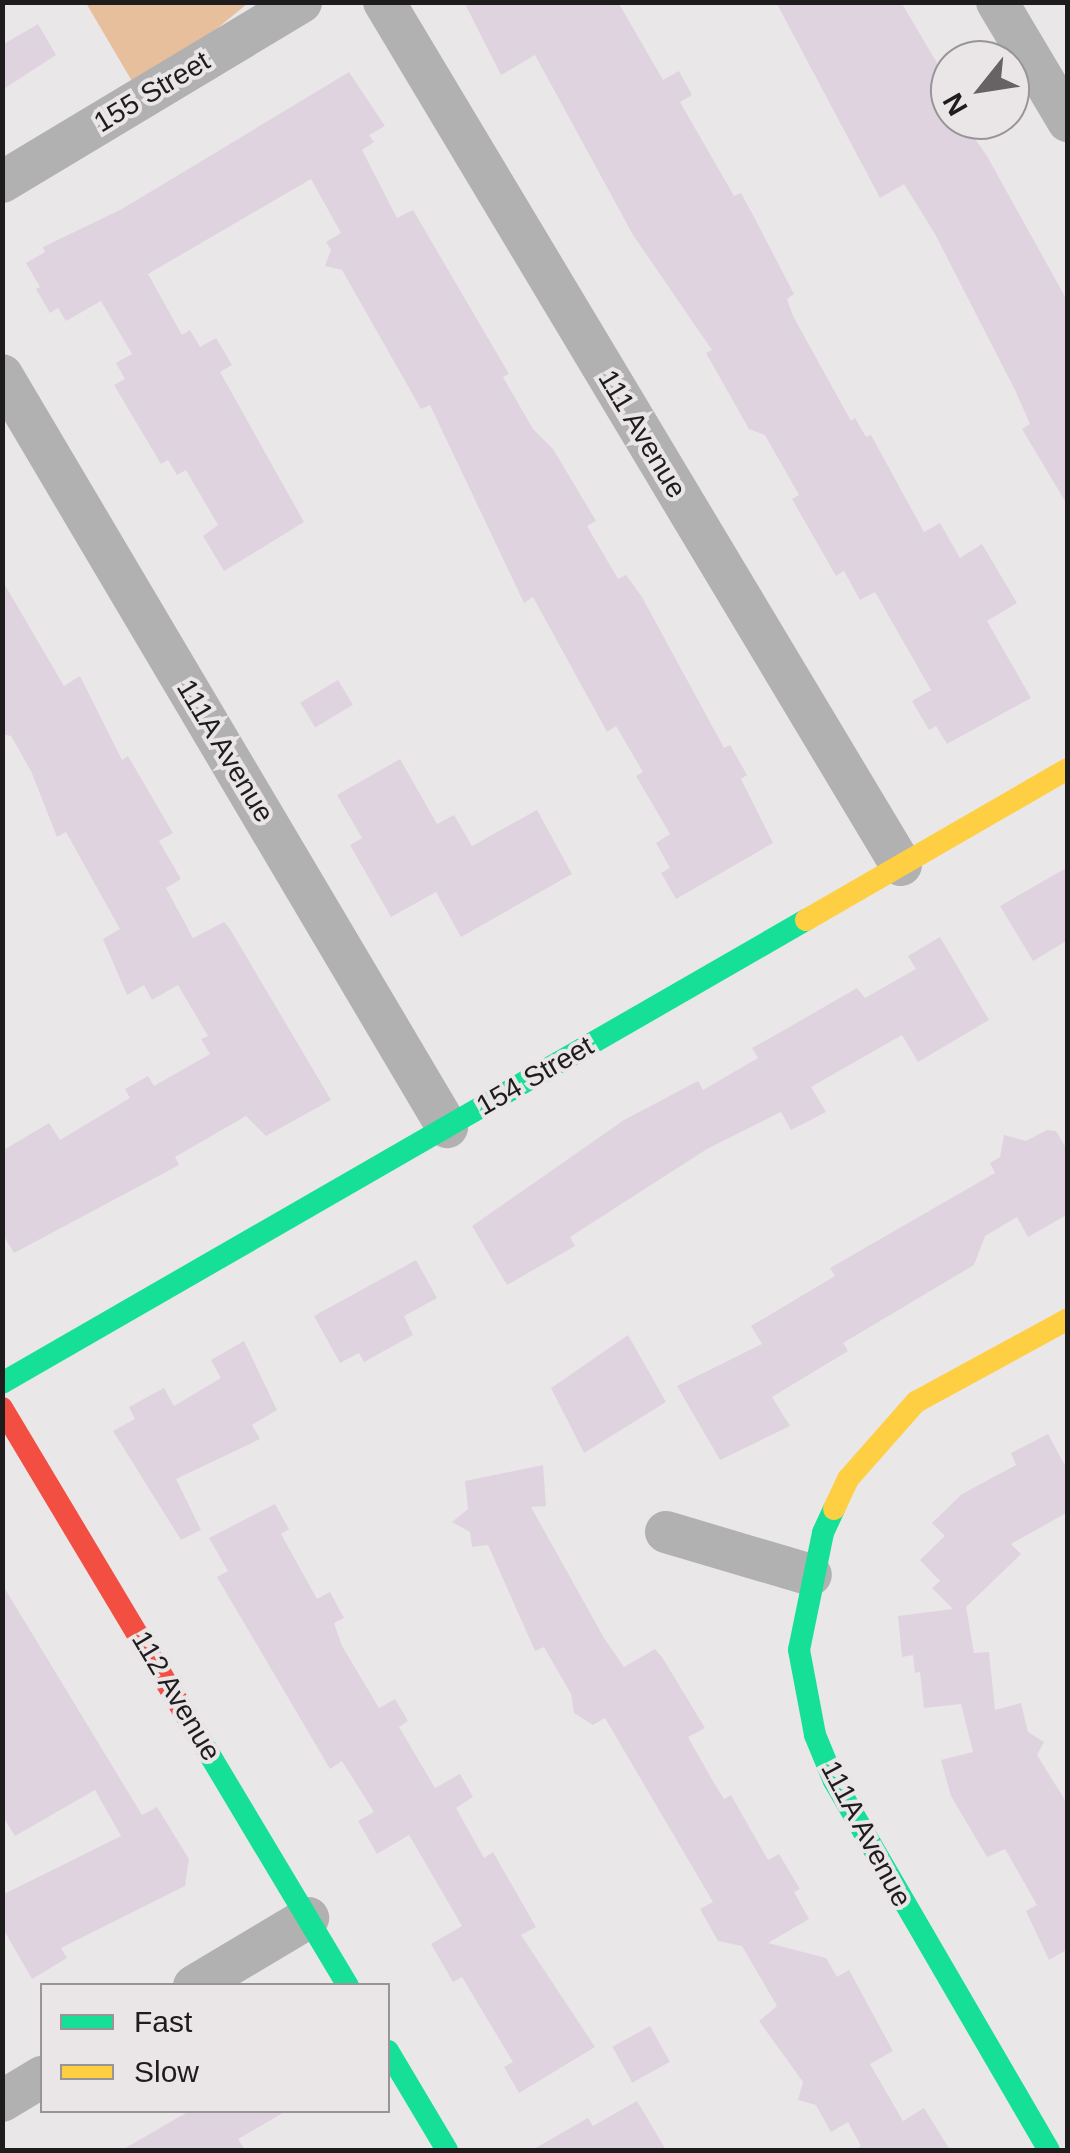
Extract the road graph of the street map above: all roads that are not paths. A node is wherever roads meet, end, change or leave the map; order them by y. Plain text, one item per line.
1 (301, 2) edge
2 (384, 2) edge
3 (997, 2) edge
4 (1068, 121) edge
5 (2, 182) edge
6 (2, 375) edge
7 (1068, 768) edge
8 (901, 865) junction
9 (447, 1127) junction
10 (1068, 1320) edge
11 (2, 1382) edge
12 (2, 1408) edge
13 (666, 1532) dead end
14 (811, 1575) junction
15 (308, 1918) junction
16 (199, 1983) edge
17 (346, 1983) edge
18 (390, 2054) edge
19 (40, 2078) edge
20 (2, 2101) edge
21 (447, 2150) edge
22 (1049, 2150) edge

1 - 5 street, 155 Street
2 - 8 street, 111 Avenue
3 - 4 street
6 - 9 street, 111A Avenue
7 - 8 street, 154 Street
8 - 9 street, 154 Street
9 - 11 street, 154 Street
10 - 14 street, 111A Avenue
12 - 15 street, 112 Avenue
13 - 14 street
14 - 22 street, 111A Avenue
15 - 16 street
15 - 17 street, 112 Avenue
18 - 21 street
19 - 20 street

